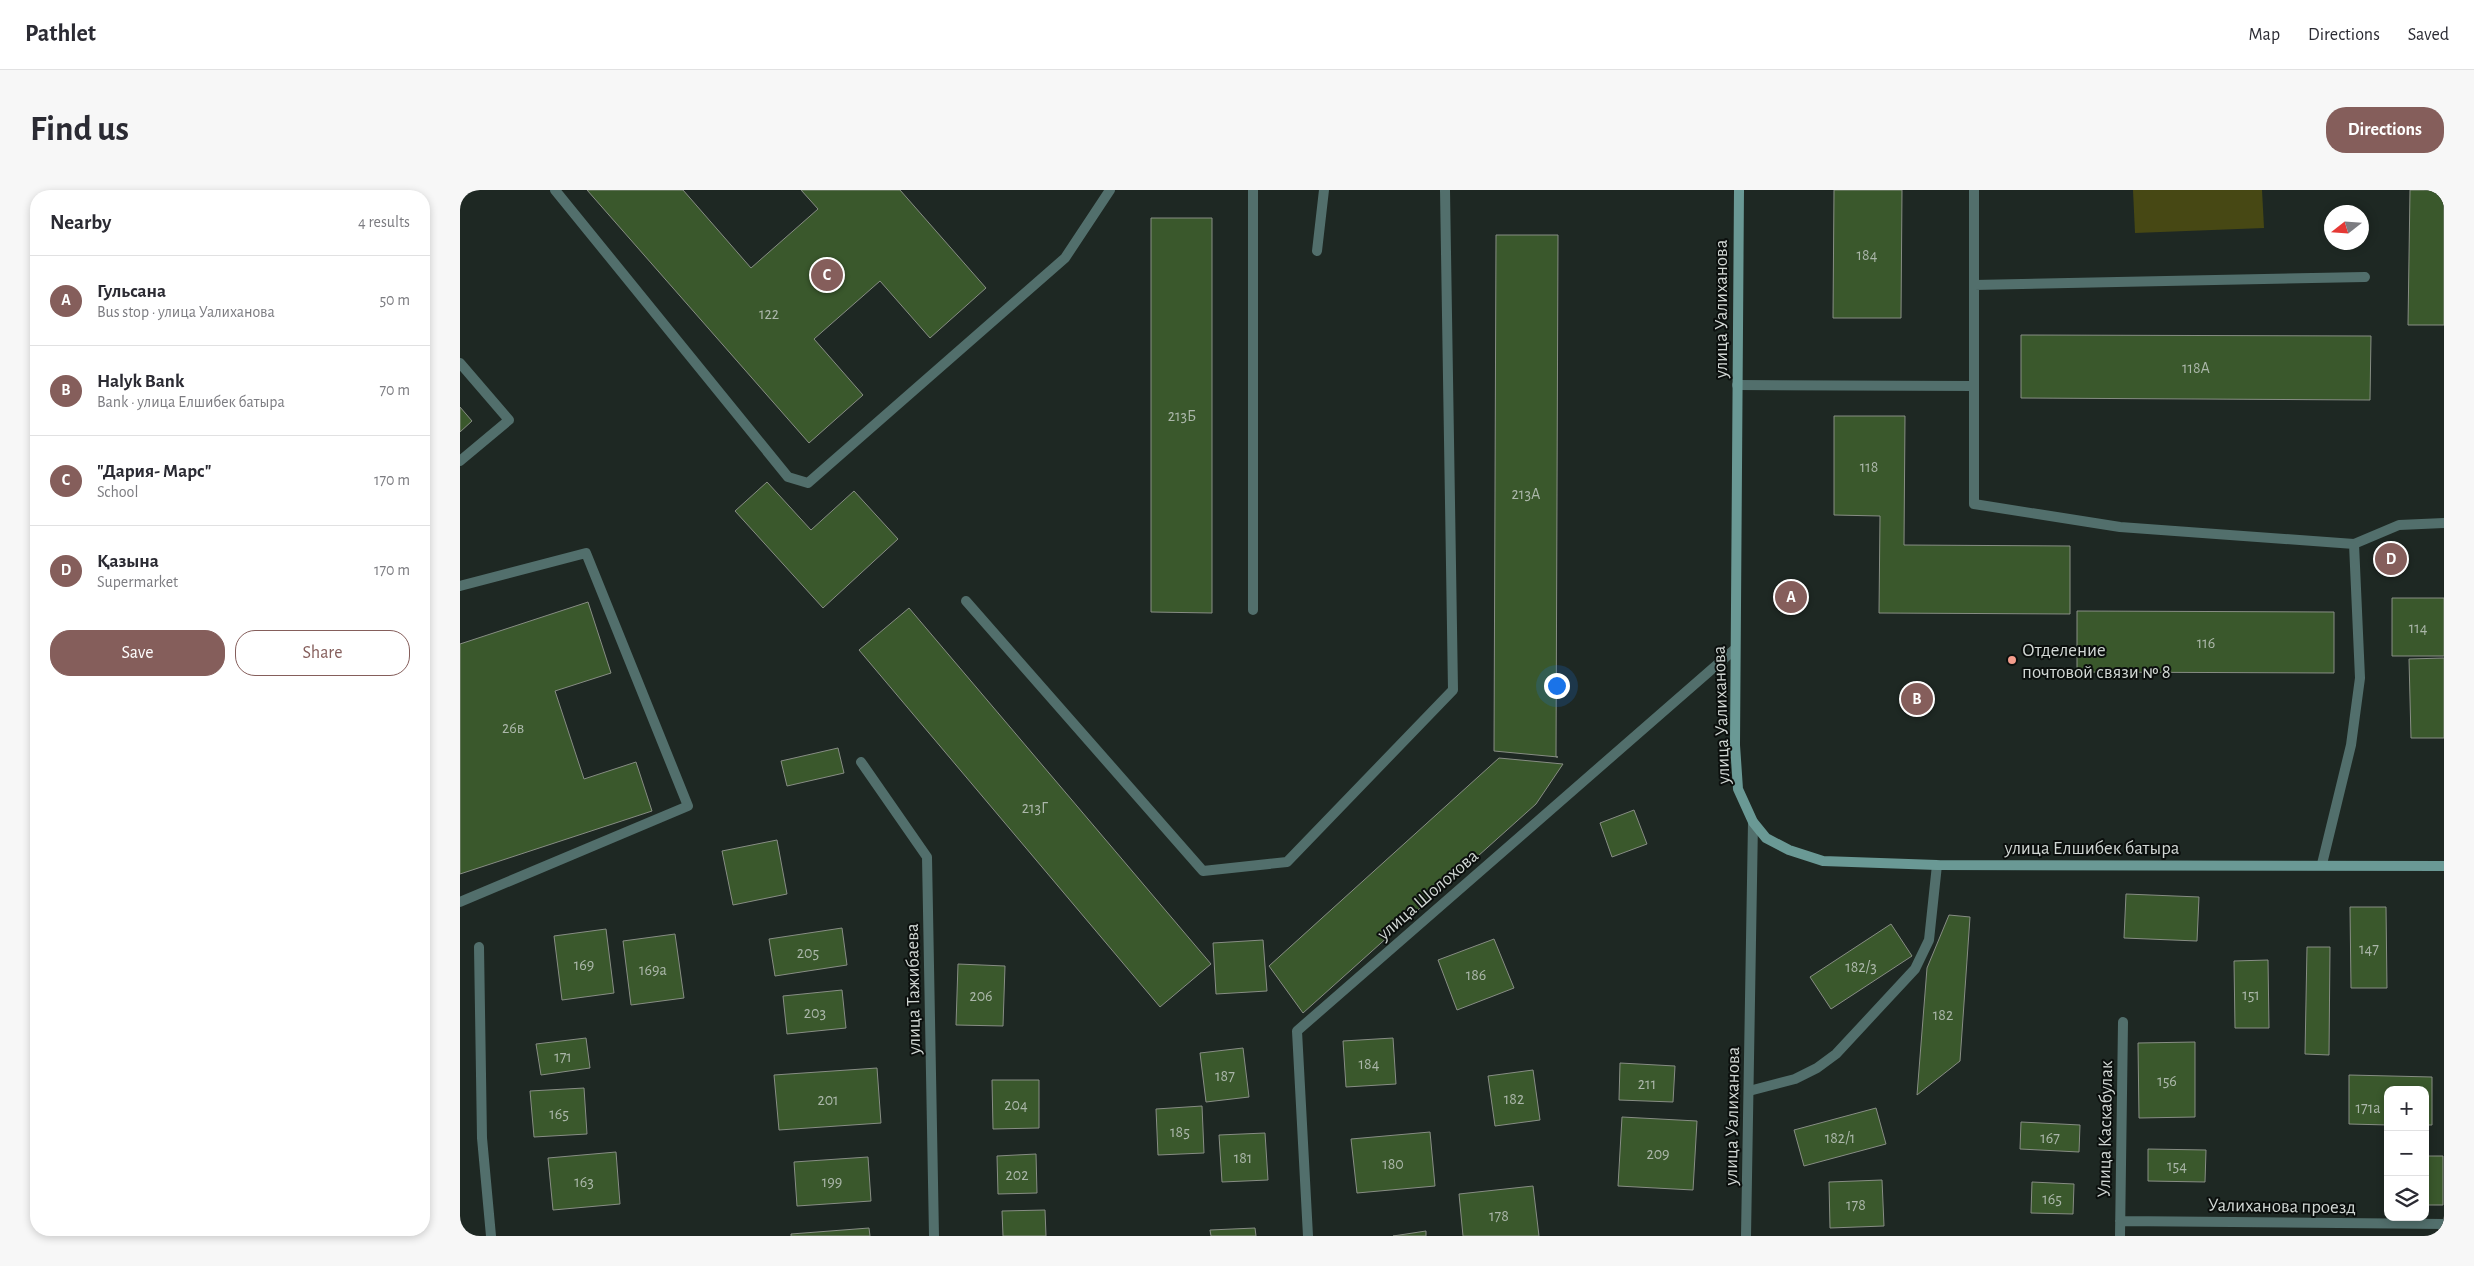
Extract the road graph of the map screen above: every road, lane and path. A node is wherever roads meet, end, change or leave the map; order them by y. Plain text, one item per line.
1 (555, 190) edge
2 (1110, 190) edge
3 (1253, 190) edge
4 (1324, 190) edge
5 (1444, 190) edge
6 (1739, 190) edge
7 (1974, 190) edge
8 (1317, 251) dead end
9 (2365, 277) dead end
10 (1974, 285) junction
11 (460, 364) edge
12 (1737, 385) junction
13 (1974, 386) junction
14 (460, 461) edge
15 (2444, 523) edge
16 (2354, 544) junction
17 (460, 586) edge
18 (966, 601) dead end
19 (1253, 610) dead end
20 (1735, 650) junction
21 (861, 762) dead end
22 (1752, 822) junction
23 (2322, 864) junction
24 (1937, 865) junction
25 (2444, 866) edge
26 (460, 902) edge
27 (479, 947) dead end
28 (2123, 1022) dead end
29 (1748, 1091) junction
30 (2120, 1221) junction
31 (2444, 1224) edge
32 (492, 1236) edge
33 (934, 1236) edge
34 (1308, 1236) edge
35 (1746, 1236) edge
36 (2120, 1236) edge

1 - 2 street
3 - 19 street
4 - 8 street
5 - 18 street
6 - 12 main road, улица Уалиханова
7 - 10 street
9 - 10 street
10 - 13 street
11 - 14 street
12 - 13 street
12 - 20 main road, улица Уалиханова
13 - 16 street
15 - 16 street
16 - 23 street
17 - 26 street
20 - 22 main road, улица Уалиханова
20 - 34 street, улица Шолохова
21 - 33 street, улица Тажибаева
22 - 24 main road, улица Елшибек батыра
22 - 29 street, улица Уалиханова
23 - 24 main road, улица Елшибек батыра
23 - 25 main road, улица Елшибек батыра
24 - 29 street
27 - 32 street
28 - 30 street, Улица Каскабулак
29 - 35 street, улица Уалиханова
30 - 31 street, Уалиханова проезд
30 - 36 street, Улица Каскабулак

